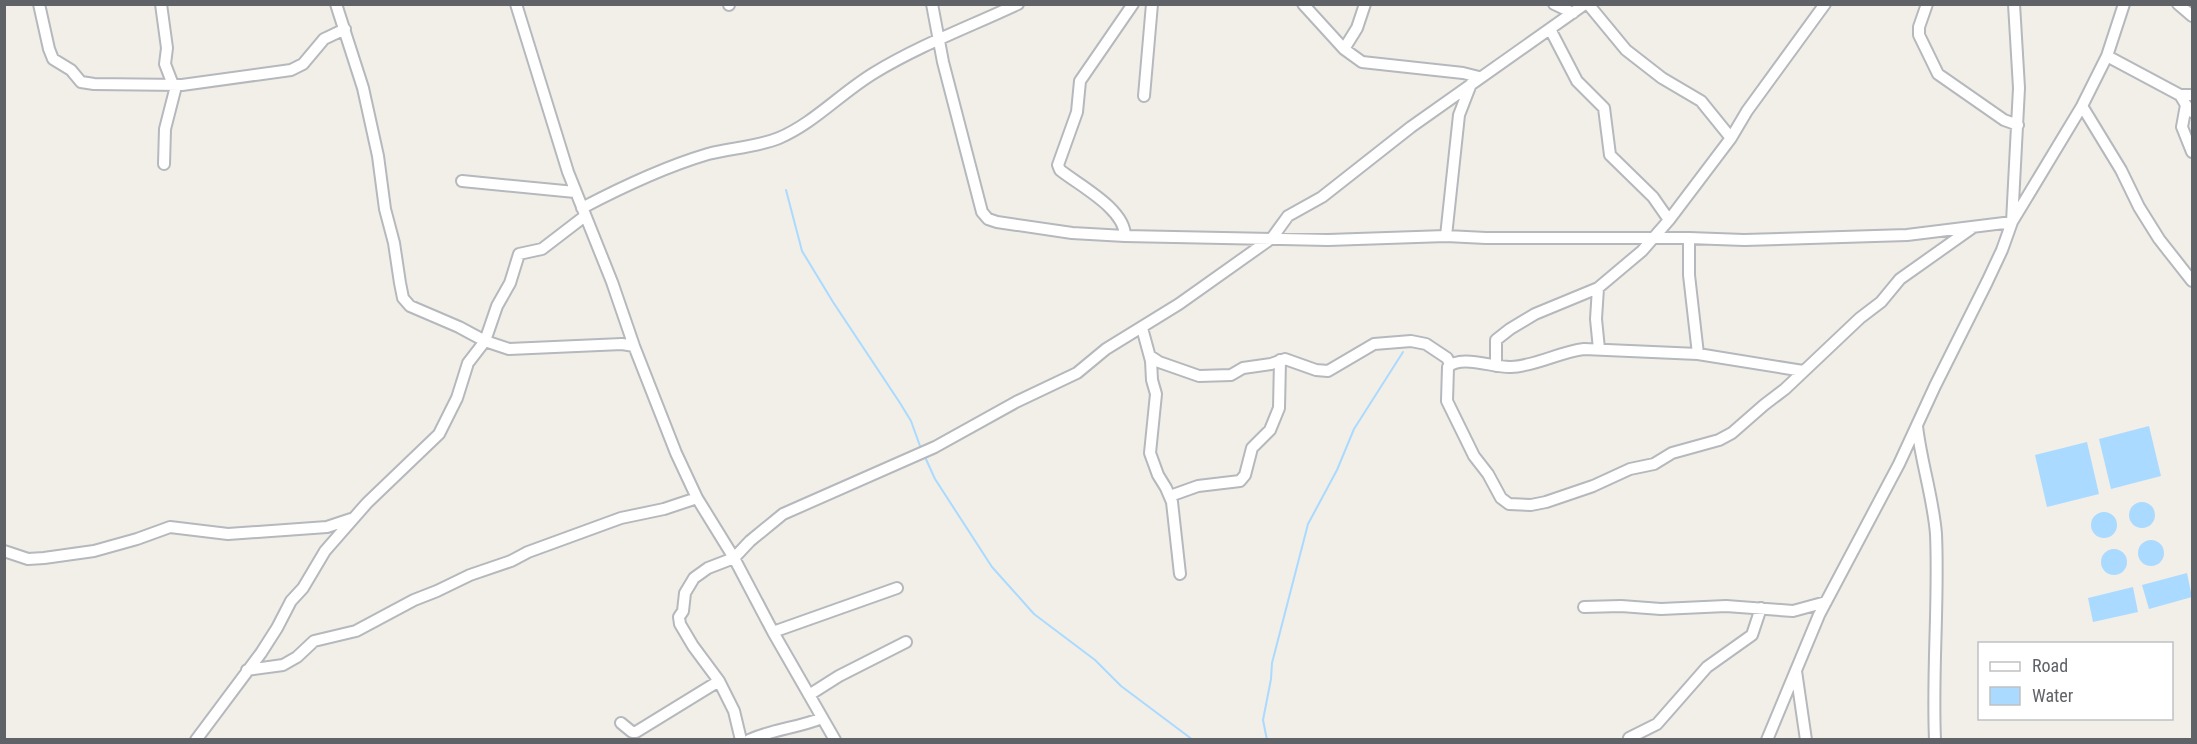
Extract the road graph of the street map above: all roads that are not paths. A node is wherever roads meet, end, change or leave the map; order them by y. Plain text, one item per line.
1 (39, 4) edge
2 (161, 4) edge
3 (336, 4) edge
4 (516, 4) edge
5 (932, 4) edge
6 (1018, 4) edge
7 (1133, 4) edge
8 (1152, 4) edge
9 (1303, 4) edge
10 (1365, 4) edge
11 (1554, 4) edge
12 (1587, 4) edge
13 (1825, 4) edge
14 (1927, 4) edge
15 (2014, 4) edge
16 (2124, 4) edge
17 (2178, 4) edge
18 (1573, 13) junction
19 (2193, 16) edge
20 (345, 29) junction
21 (1550, 29) junction
22 (939, 38) junction
23 (1344, 49) junction
24 (2107, 56) junction
25 (1475, 80) junction
26 (172, 85) junction
27 (2193, 94) edge
28 (1144, 96) dead end
29 (2186, 104) edge
30 (2082, 106) junction
31 (2018, 125) junction
32 (1731, 138) junction
33 (2193, 152) edge
34 (164, 164) dead end
35 (462, 181) dead end
36 (575, 192) junction
37 (583, 212) junction
38 (1669, 220) junction
39 (2012, 222) junction
40 (1974, 227) junction
41 (1125, 236) junction
42 (1446, 236) junction
43 (1272, 238) junction
44 (1653, 238) junction
45 (1689, 238) junction
46 (2193, 281) edge
47 (1598, 288) junction
48 (1142, 328) junction
49 (485, 341) junction
50 (634, 346) junction
51 (1599, 350) junction
52 (1698, 354) junction
53 (1150, 356) junction
54 (1280, 360) junction
55 (1450, 364) junction
56 (1496, 366) junction
57 (1803, 371) junction
58 (1917, 425) junction
59 (1170, 496) junction
60 (697, 498) junction
61 (352, 519) junction
62 (4, 551) edge
63 (734, 558) junction
64 (1180, 574) dead end
65 (897, 588) dead end
66 (1826, 602) junction
67 (1584, 607) dead end
68 (1761, 608) junction
69 (773, 632) junction
70 (906, 642) dead end
71 (1796, 669) junction
72 (247, 670) junction
73 (719, 681) junction
74 (809, 695) junction
75 (822, 718) junction
76 (621, 723) dead end
77 (1629, 738) dead end
78 (196, 740) edge
79 (741, 740) edge
80 (749, 740) edge
81 (835, 740) edge
82 (1767, 740) edge
83 (1806, 740) edge
84 (1935, 740) edge

1 - 26 street
2 - 26 street
3 - 20 street
4 - 36 street
5 - 22 street
6 - 22 street
7 - 41 street
8 - 28 street
9 - 23 street
10 - 23 street
11 - 18 street
12 - 18 street
12 - 32 street
13 - 32 street
14 - 31 street
15 - 31 street
16 - 24 street
17 - 19 street
18 - 21 street
20 - 26 street
20 - 49 street
21 - 25 street
21 - 38 street
22 - 37 street
22 - 41 street
23 - 25 street
24 - 29 street
24 - 30 street
25 - 42 street
25 - 43 street
26 - 34 street
27 - 29 street
29 - 33 street
30 - 39 street
30 - 46 street
31 - 39 street
32 - 38 street
35 - 36 street
36 - 37 street
37 - 49 street
37 - 50 street
38 - 44 street
39 - 40 street
39 - 58 street
40 - 45 street
40 - 57 street
41 - 43 street
42 - 43 street
42 - 44 street
43 - 48 street
44 - 45 street
44 - 47 street
45 - 52 street
47 - 51 street
47 - 56 street
48 - 53 street
48 - 63 street
49 - 50 street
49 - 61 street
50 - 60 street
51 - 52 street
51 - 56 street
52 - 57 street
53 - 54 street
53 - 59 street
54 - 55 street
54 - 59 street
55 - 56 street
55 - 57 street
58 - 66 street
58 - 84 street
59 - 64 street
60 - 63 street
60 - 72 street
61 - 62 street
61 - 72 street
63 - 69 street
63 - 73 street
65 - 69 street
66 - 68 street
66 - 71 street
67 - 68 street
68 - 77 street
69 - 74 street
70 - 74 street
71 - 82 street
71 - 83 street
72 - 78 street
73 - 76 street
73 - 79 street
74 - 75 street
75 - 80 street
75 - 81 street

